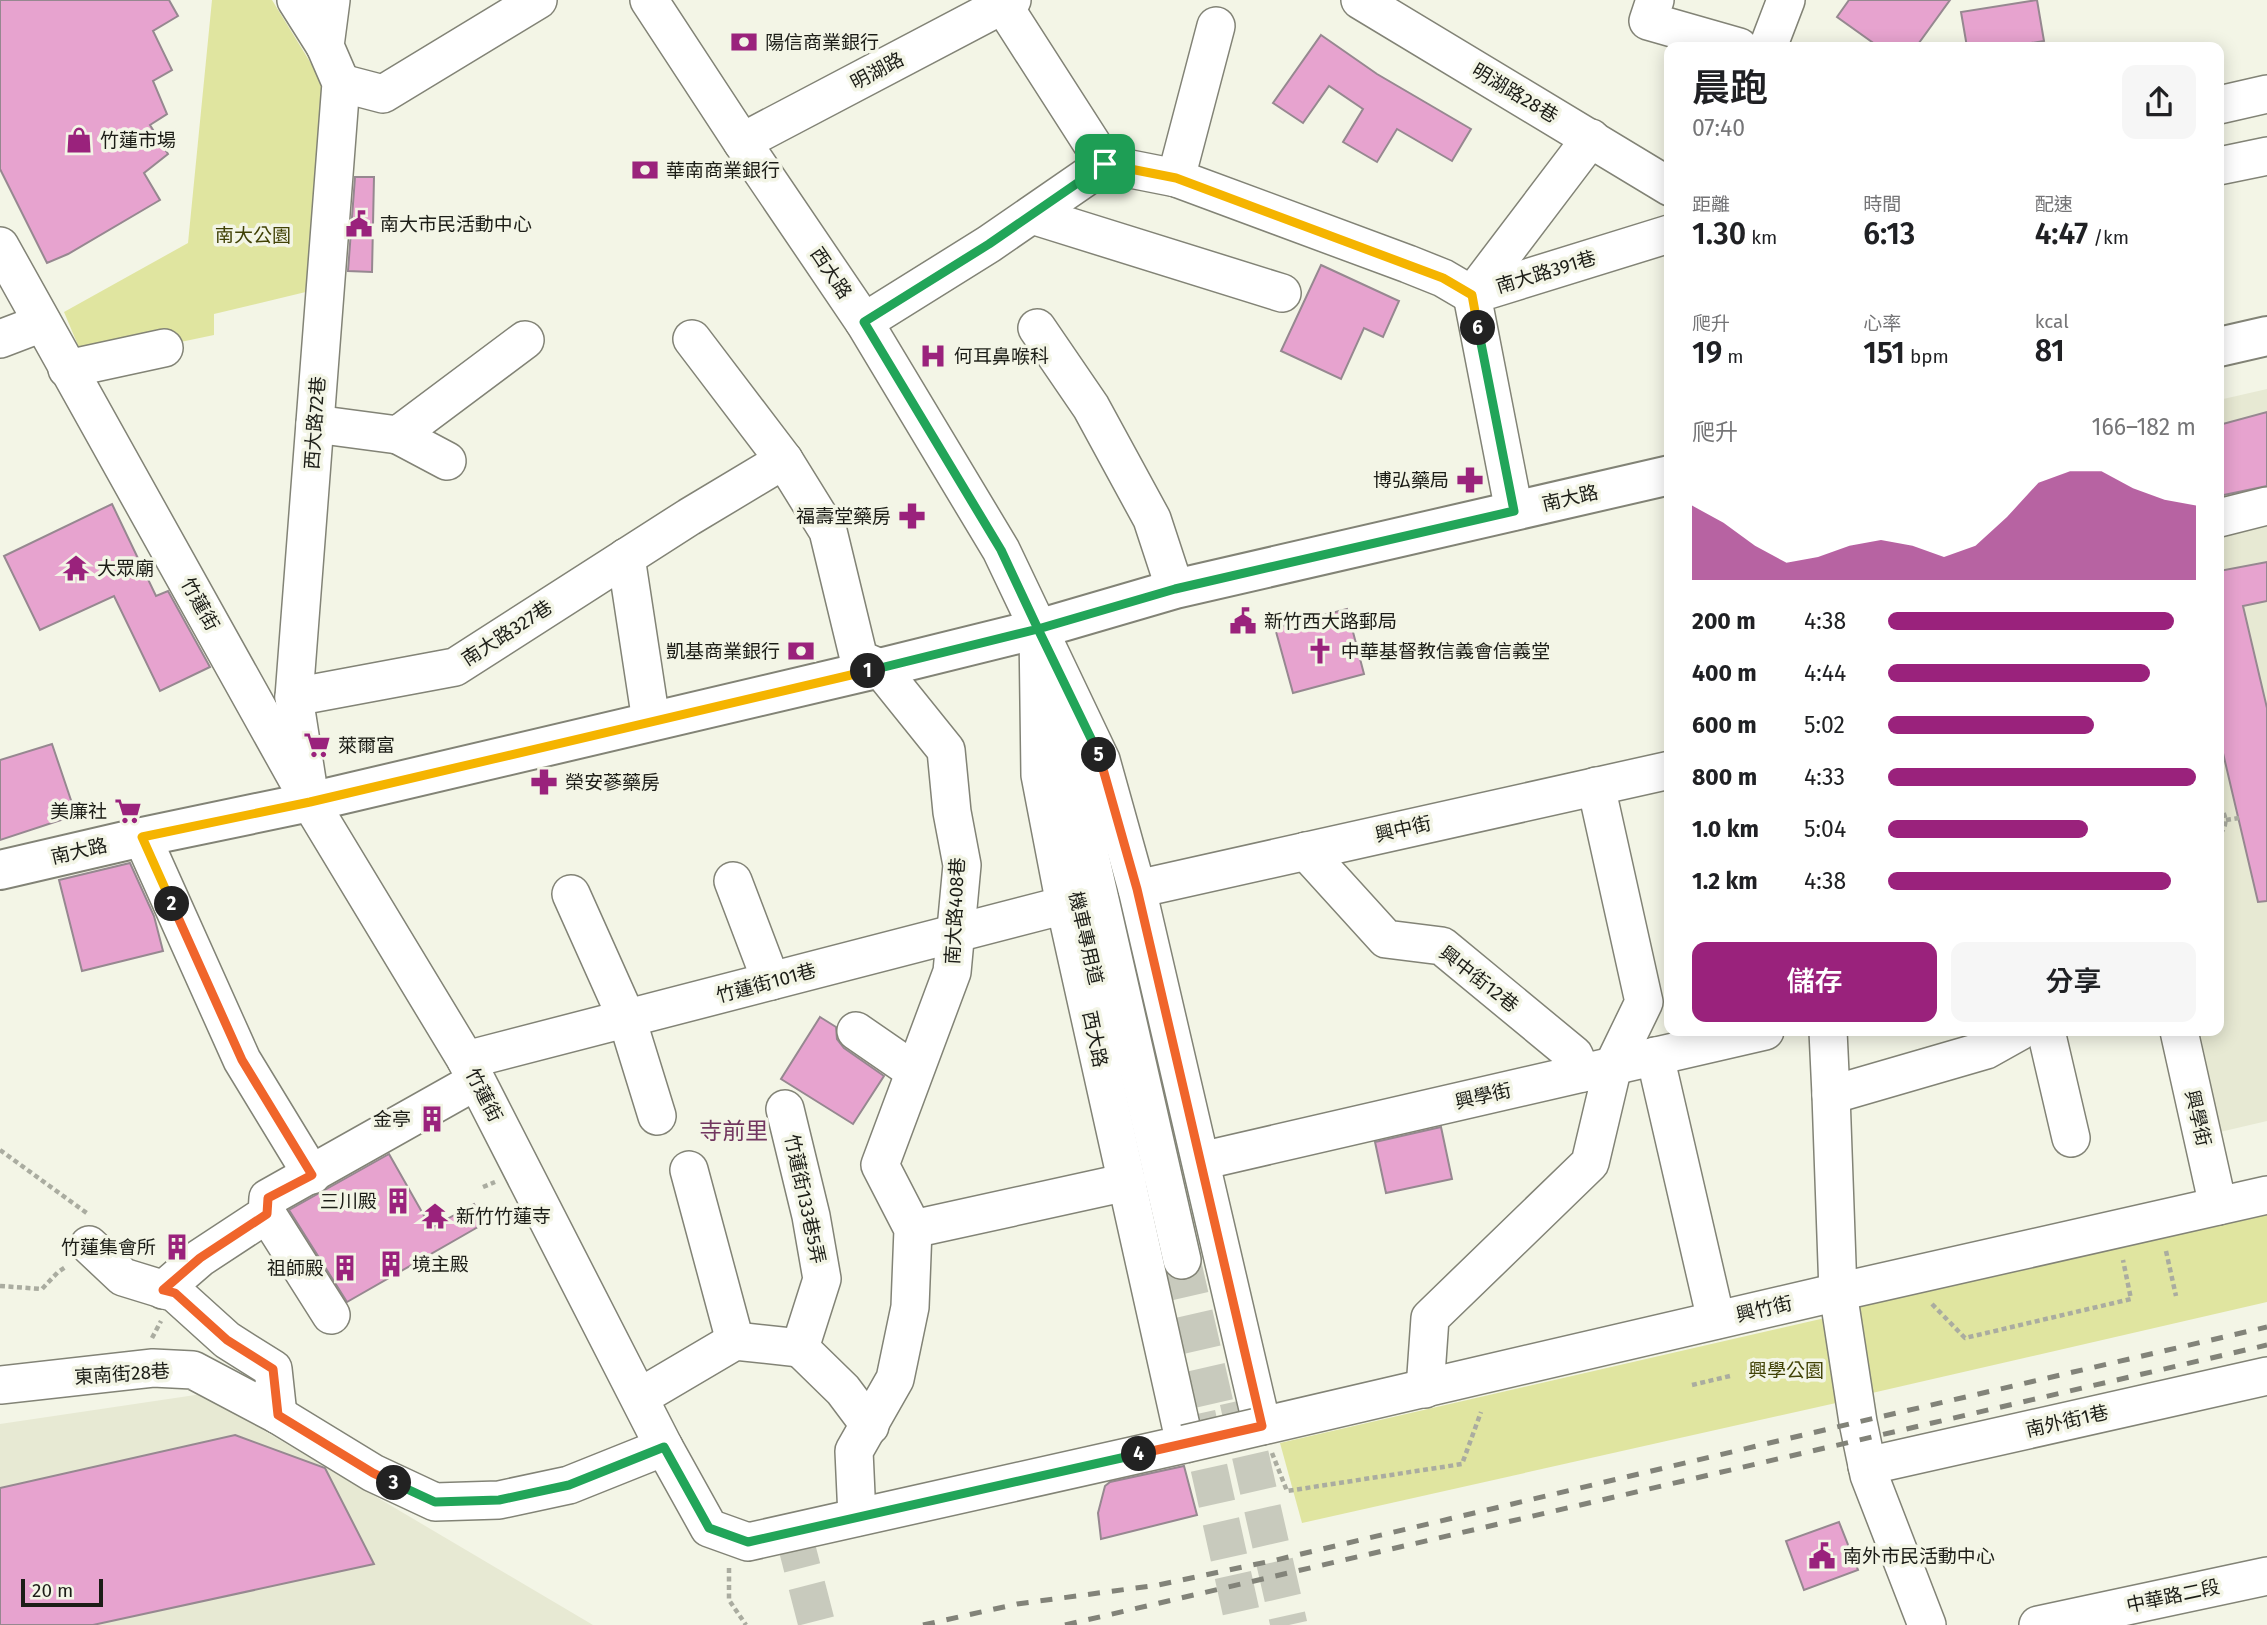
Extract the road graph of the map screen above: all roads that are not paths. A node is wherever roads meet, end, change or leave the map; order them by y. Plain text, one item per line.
1 (296, 0) edge
2 (331, 0) edge
3 (538, 0) edge
4 (649, 0) edge
5 (1360, 0) edge
6 (1655, 0) edge
7 (1786, 0) edge
8 (1007, 2) edge
9 (1216, 26) dead end
10 (1722, 42) edge
11 (1770, 42) edge
12 (325, 46) junction
13 (341, 83) junction
14 (2267, 94) edge
15 (2224, 104) edge
16 (1591, 138) junction
17 (742, 142) junction
18 (2267, 156) edge
19 (1105, 164) junction
20 (2224, 165) edge
21 (1176, 178) junction
22 (1664, 183) edge
23 (1031, 215) junction
24 (1664, 236) edge
25 (0, 246) edge
26 (1282, 293) dead end
27 (1472, 295) junction
28 (864, 322) junction
29 (42, 323) junction
30 (1037, 328) dead end
31 (2267, 336) edge
32 (0, 339) edge
33 (692, 339) dead end
34 (525, 340) dead end
35 (2224, 346) edge
36 (163, 348) dead end
37 (67, 369) junction
38 (315, 424) junction
39 (398, 435) junction
40 (784, 460) junction
41 (447, 461) dead end
42 (1664, 476) edge
43 (2267, 506) edge
44 (1514, 511) junction
45 (2224, 517) edge
46 (626, 557) junction
47 (1175, 589) junction
48 (1038, 629) junction
49 (880, 668) junction
50 (294, 698) junction
51 (651, 722) junction
52 (1101, 760) junction
53 (1664, 771) edge
54 (1041, 775) junction
55 (1596, 786) junction
56 (310, 802) junction
57 (142, 837) junction
58 (1306, 851) junction
59 (0, 870) edge
60 (733, 881) dead end
61 (1137, 889) junction
62 (572, 894) dead end
63 (1065, 905) junction
64 (955, 934) junction
65 (771, 981) junction
66 (627, 1019) junction
67 (856, 1031) dead end
68 (1743, 1036) edge
69 (1828, 1036) edge
70 (2011, 1036) edge
71 (2047, 1036) edge
72 (2180, 1036) edge
73 (1655, 1056) junction
74 (1598, 1069) junction
75 (471, 1071) junction
76 (914, 1071) junction
77 (1831, 1095) junction
78 (785, 1109) dead end
79 (657, 1116) dead end
80 (2071, 1138) dead end
81 (1201, 1161) junction
82 (690, 1170) dead end
83 (312, 1175) junction
84 (1127, 1182) junction
85 (2267, 1195) edge
86 (2218, 1206) junction
87 (267, 1214) junction
88 (913, 1229) junction
89 (92, 1247) road end
90 (1183, 1261) junction
91 (169, 1292) junction
92 (1838, 1292) junction
93 (331, 1315) dead end
94 (1716, 1320) junction
95 (735, 1341) junction
96 (800, 1348) junction
97 (2267, 1376) edge
98 (0, 1385) edge
99 (1425, 1388) junction
100 (640, 1397) junction
101 (278, 1415) junction
102 (870, 1426) junction
103 (1262, 1426) junction
104 (1185, 1444) junction
105 (664, 1447) junction
106 (1867, 1466) junction
107 (857, 1517) junction
108 (2267, 1576) edge
109 (1927, 1625) edge
110 (2038, 1625) edge

1 - 12 street, 西大路72巷
2 - 12 street
3 - 13 street
4 - 17 street, 西大路
5 - 16 street, 明湖路28巷
6 - 10 street
7 - 11 street
8 - 17 street, 明湖路
8 - 19 street
9 - 21 street
12 - 13 street, 西大路72巷
13 - 38 street, 西大路72巷
14 - 15 street
16 - 22 street, 明湖路28巷
16 - 27 street
17 - 28 street, 西大路
18 - 20 street
19 - 21 street
19 - 23 street
21 - 27 street
23 - 26 street
23 - 28 street
24 - 27 street, 南大路391巷
25 - 29 street, 竹蓮街
27 - 44 street, 南大路391巷
28 - 48 street, 西大路
29 - 32 street
29 - 37 street, 竹蓮街
30 - 47 street
31 - 35 main road
33 - 40 street
34 - 39 street
36 - 37 street
37 - 56 street, 竹蓮街
38 - 39 street
38 - 50 street, 西大路72巷
39 - 41 street
40 - 46 street, 南大路327巷
40 - 49 street
42 - 44 main road, 南大路
43 - 45 street
44 - 47 main road, 南大路
46 - 50 street, 南大路327巷
46 - 51 street
47 - 48 main road, 南大路
48 - 49 main road, 南大路
48 - 52 street, 西大路
48 - 54 street, 西大路
48 - 90 street, 西大路
49 - 51 main road, 南大路
49 - 64 street, 南大路408巷
50 - 56 street, 西大路72巷
51 - 56 main road, 南大路
52 - 61 street, 西大路
52 - 90 street
53 - 55 street, 興中街
54 - 63 street, 西大路
54 - 90 street, 機車專用道
55 - 58 street, 興中街
55 - 74 street
56 - 57 main road, 南大路
56 - 75 street, 竹蓮街
57 - 59 main road, 南大路
57 - 83 street
58 - 61 street, 興中街
58 - 74 street, 興中街12巷
60 - 65 street
61 - 81 street, 西大路
62 - 66 street
63 - 64 street, 竹蓮街101巷
63 - 84 street, 西大路
64 - 65 street, 竹蓮街101巷
64 - 76 street, 南大路408巷
65 - 66 street, 竹蓮街101巷
66 - 75 street, 竹蓮街101巷
66 - 79 street
67 - 76 street
68 - 73 street, 興學街
69 - 77 street
70 - 77 street
71 - 80 street
72 - 86 street, 興學街
73 - 74 street, 興學街
73 - 94 street
74 - 81 street, 興學街
74 - 99 street
75 - 83 street, 竹蓮街101巷
75 - 100 street, 竹蓮街
76 - 88 street, 南大路408巷
77 - 92 street
78 - 96 street, 竹蓮街133巷5弄
81 - 103 street, 西大路
82 - 95 street
83 - 87 street, 竹蓮街101巷
84 - 88 street
84 - 104 street, 西大路
85 - 86 street, 興竹街
86 - 92 street, 興竹街
87 - 91 street
87 - 93 street
88 - 102 street
89 - 91 street
91 - 101 street
92 - 94 street, 興竹街
92 - 106 street
94 - 99 street, 興竹街
95 - 96 street
95 - 100 street
96 - 102 street
97 - 106 street, 南外街1巷
98 - 101 street, 東南街28巷
99 - 103 street, 興竹街
100 - 105 street, 竹蓮街
101 - 105 street, 東南街28巷
102 - 107 street
103 - 104 street, 竹蓮街, bridge
104 - 107 street, 竹蓮街
105 - 107 street, 竹蓮街
106 - 109 street
108 - 110 street, 中華路二段

